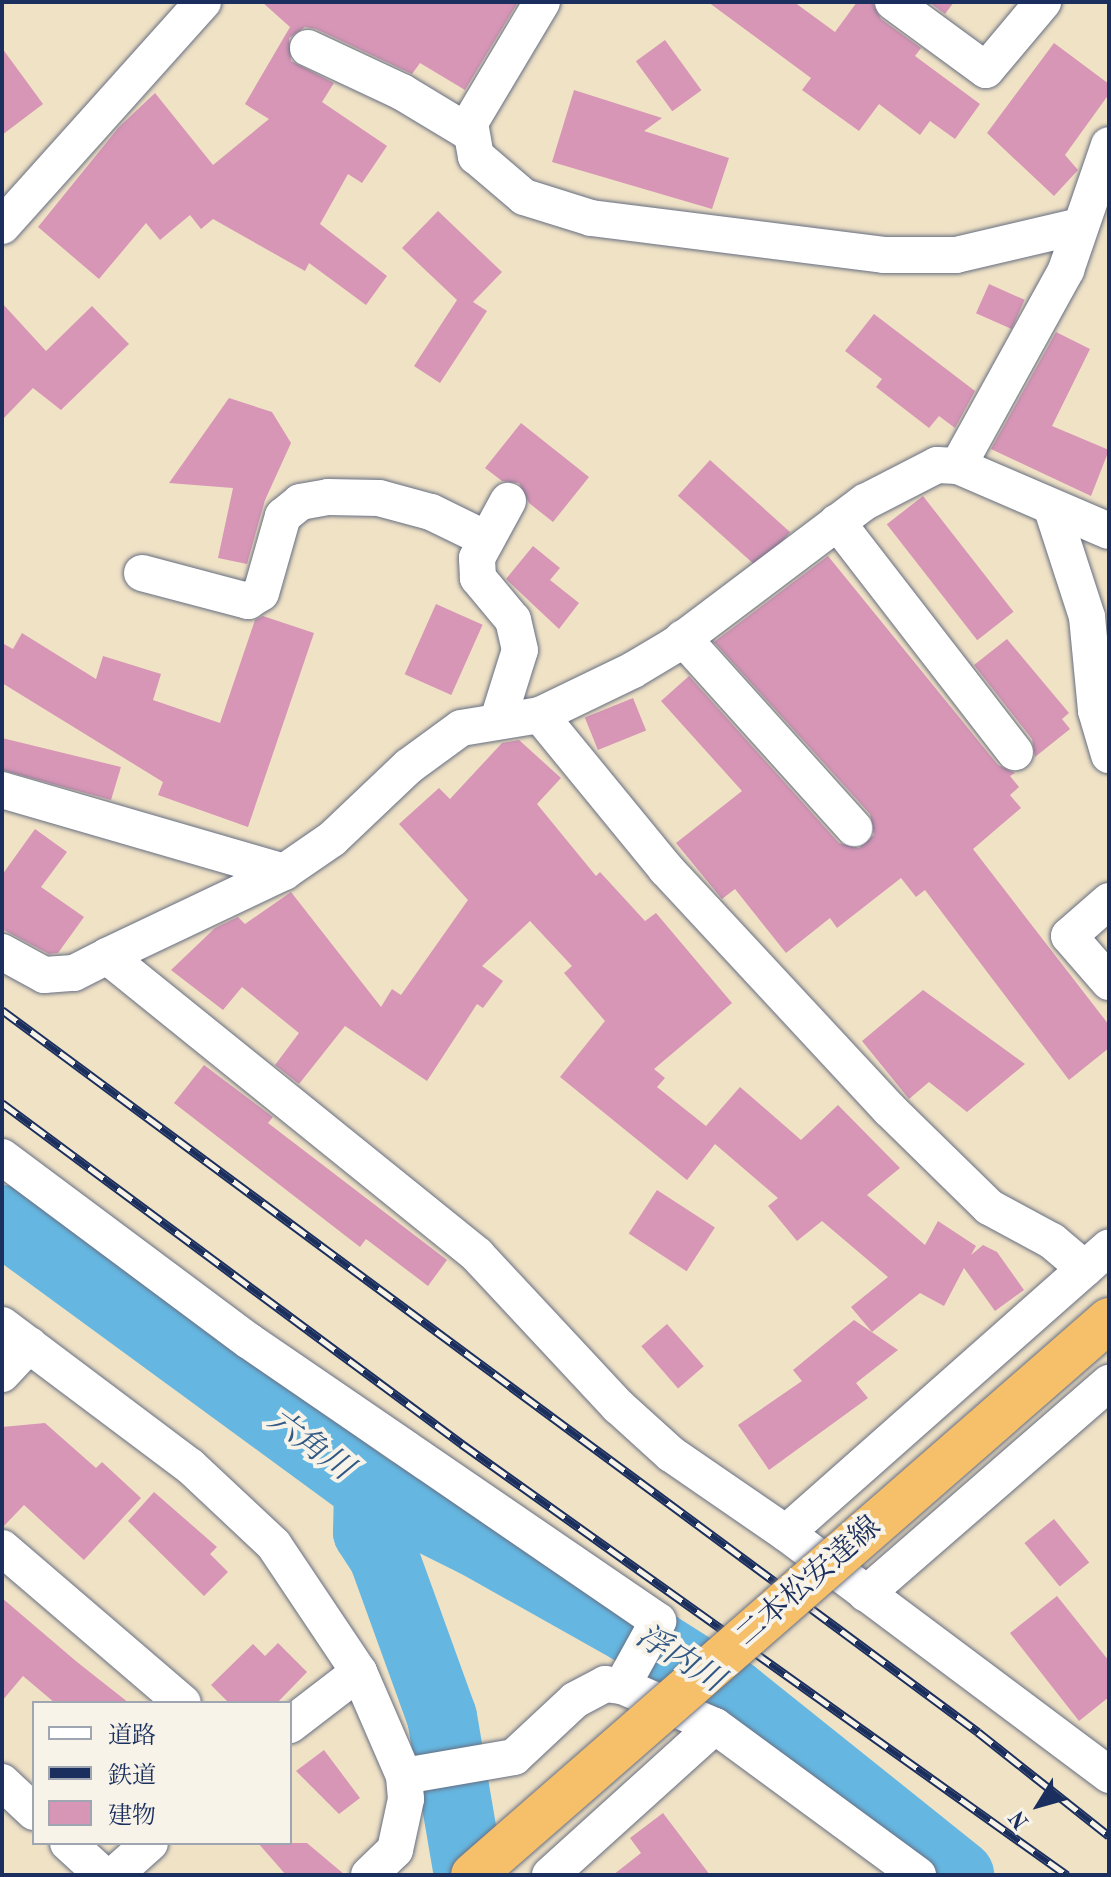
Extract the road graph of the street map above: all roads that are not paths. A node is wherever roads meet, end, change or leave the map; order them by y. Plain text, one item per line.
1 (203, 2) edge
2 (542, 2) edge
3 (893, 2) edge
4 (1043, 2) edge
5 (308, 48) dead end
6 (470, 133) junction
7 (1109, 145) edge
8 (2, 226) edge
9 (1080, 226) junction
10 (958, 466) junction
11 (508, 501) dead end
12 (1052, 509) junction
13 (837, 522) junction
14 (1109, 531) edge
15 (484, 538) junction
16 (142, 573) dead end
17 (683, 638) junction
18 (540, 715) junction
19 (498, 720) junction
20 (1015, 752) dead end
21 (1109, 755) edge
22 (2, 790) edge
23 (854, 828) dead end
24 (284, 872) junction
25 (1109, 901) edge
26 (2, 952) edge
27 (107, 956) junction
28 (1109, 982) edge
29 (2, 1157) edge
30 (1097, 1258) edge
31 (1109, 1320) edge
32 (16, 1335) edge
33 (2, 1374) edge
34 (1109, 1383) edge
35 (786, 1533) junction
36 (2, 1548) edge
37 (866, 1594) junction
38 (359, 1672) junction
39 (628, 1674) junction
40 (181, 1701) edge
41 (292, 1723) edge
42 (715, 1726) junction
43 (1103, 1759) edge
44 (410, 1775) junction
45 (2, 1782) edge
46 (32, 1810) edge
47 (70, 1845) edge
48 (148, 1845) edge
49 (103, 1875) edge
50 (114, 1875) edge
51 (369, 1875) edge
52 (473, 1875) edge
53 (550, 1875) edge
54 (918, 1875) edge

1 - 8 street
2 - 6 street
3 - 4 street
5 - 6 street
6 - 9 street
7 - 9 street
9 - 10 street
10 - 12 street
10 - 13 street
11 - 15 street
12 - 14 street
12 - 21 street
13 - 17 street
13 - 20 street
15 - 16 street
15 - 19 street
17 - 18 street
17 - 23 street
18 - 19 street
18 - 30 street
19 - 24 street
22 - 24 street
24 - 27 street
25 - 28 street
26 - 27 street
27 - 35 street
29 - 39 street
30 - 35 street
31 - 52 main road, 二本松安達線, bridge
32 - 33 street
32 - 38 street
34 - 37 street
35 - 37 street
36 - 40 street
37 - 43 street
38 - 41 street
38 - 44 street
39 - 42 street
39 - 44 street
42 - 53 street
42 - 54 street
44 - 51 street
45 - 46 street
47 - 49 street
48 - 50 street

